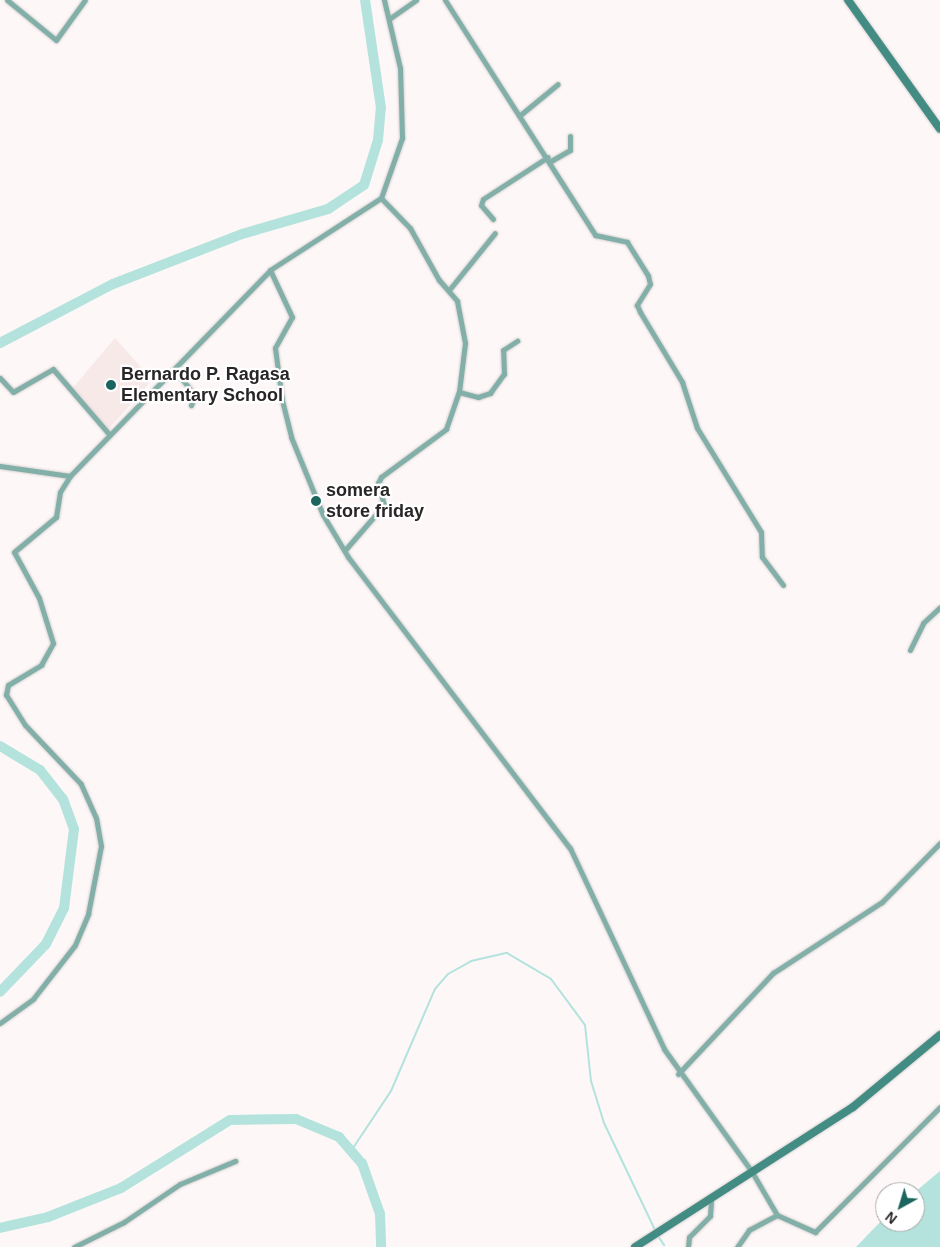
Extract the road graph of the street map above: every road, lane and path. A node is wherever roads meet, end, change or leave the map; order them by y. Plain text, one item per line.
1 (7, 0) edge
2 (85, 0) edge
3 (384, 0) edge
4 (416, 0) edge
5 (445, 0) edge
6 (848, 0) edge
7 (389, 19) junction
8 (558, 84) dead end
9 (519, 116) junction
10 (940, 129) edge
11 (570, 136) dead end
12 (550, 159) junction
13 (381, 198) junction
14 (493, 218) dead end
15 (495, 233) dead end
16 (270, 270) junction
17 (449, 290) junction
18 (517, 341) dead end
19 (175, 370) junction
20 (0, 378) edge
21 (459, 392) junction
22 (191, 404) dead end
23 (109, 434) junction
24 (0, 466) edge
25 (70, 476) junction
26 (345, 550) junction
27 (784, 585) dead end
28 (940, 607) edge
29 (910, 650) dead end
30 (940, 843) edge
31 (0, 1023) edge
32 (940, 1035) edge
33 (678, 1074) junction
34 (940, 1107) edge
35 (235, 1161) dead end
36 (752, 1172) junction
37 (711, 1200) junction
38 (777, 1215) junction
39 (74, 1247) edge
40 (635, 1247) edge
41 (688, 1247) edge
42 (737, 1247) edge

1 - 2 street
3 - 7 street
4 - 7 street
5 - 9 street
6 - 10 street
7 - 13 street
8 - 9 street
9 - 12 street
11 - 12 street
12 - 14 street
12 - 27 street
13 - 16 street
13 - 17 street
15 - 17 street
16 - 19 street
16 - 26 street
17 - 21 street
18 - 21 street
19 - 22 street
19 - 23 street
20 - 23 street
21 - 26 street
23 - 25 street
24 - 25 street
25 - 31 street
26 - 33 street
28 - 29 street
30 - 33 street
32 - 36 street
33 - 36 street
34 - 38 street
35 - 39 street
36 - 37 street
36 - 38 street
37 - 40 street
37 - 41 street
38 - 42 street

